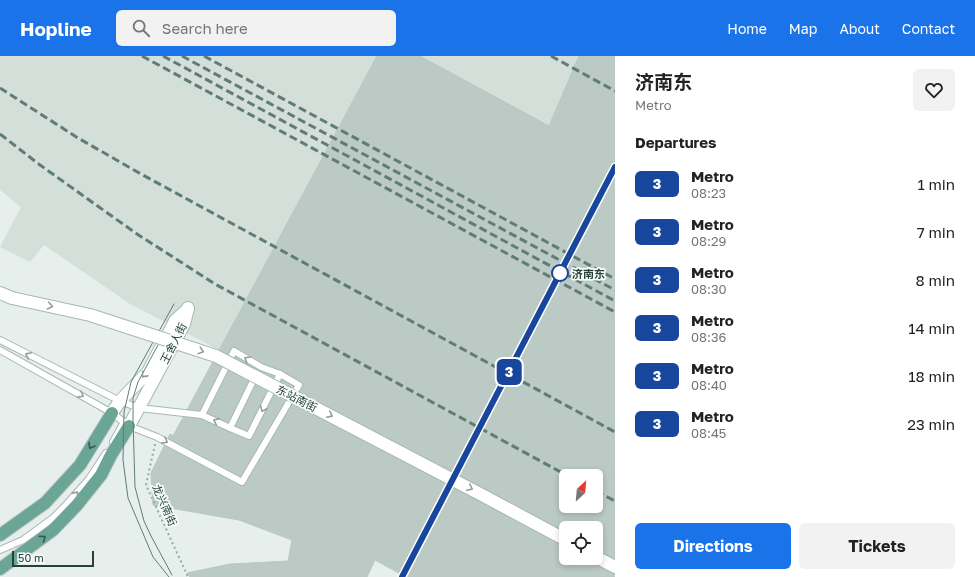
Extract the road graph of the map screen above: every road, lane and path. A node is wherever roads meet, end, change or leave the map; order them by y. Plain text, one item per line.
1 (4, 296) edge
2 (0, 340) edge
3 (0, 350) edge
4 (260, 367) junction
5 (280, 374) junction
6 (120, 401) junction
7 (139, 408) junction
8 (112, 412) junction
9 (202, 415) junction
10 (126, 424) junction
11 (230, 428) junction
12 (157, 437) junction
13 (0, 535) edge
14 (559, 536) edge
15 (0, 550) edge
16 (603, 561) edge
17 (615, 567) edge
18 (0, 569) edge
19 (188, 577) edge

1 -> 14 street, 东站南街, bridge
6 -> 2 lane
3 -> 8 lane
4 - 5 lane
4 -> 9 lane
4 - 11 lane
5 -> 11 lane
12 -> 5 lane
6 - 7 lane
7 -> 6 street, 王舍人街
6 - 8 street, 王舍人街
7 - 9 lane
7 - 10 street, 王舍人街
8 - 10 lane
8 -> 13 main road, 王舍人街
11 -> 9 lane
10 - 12 lane
15 -> 10 lane
18 -> 10 main road, 王舍人街
12 - 19 path, 龙兴南街
16 - 17 street

